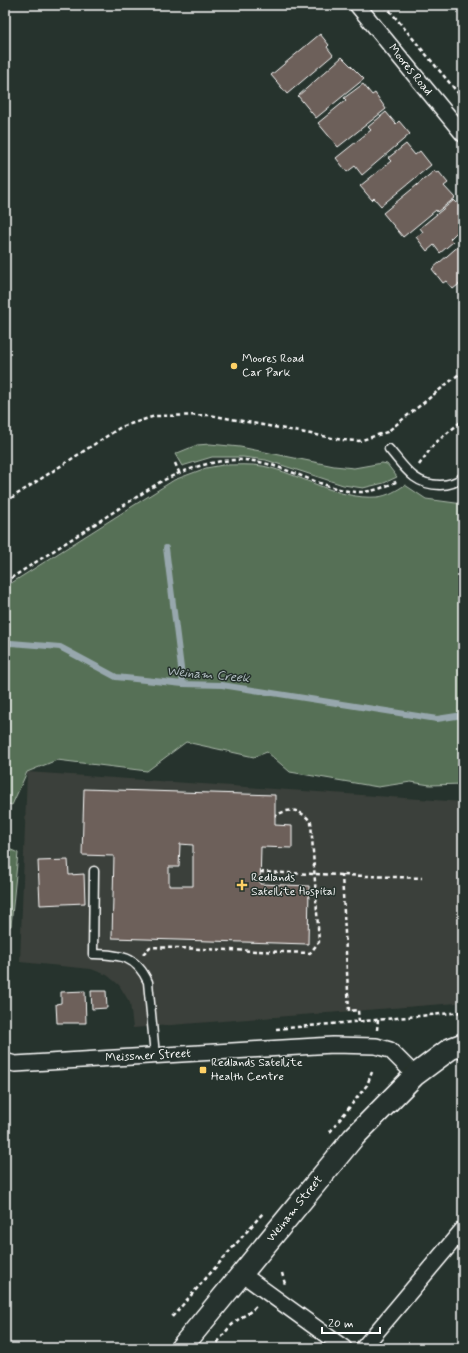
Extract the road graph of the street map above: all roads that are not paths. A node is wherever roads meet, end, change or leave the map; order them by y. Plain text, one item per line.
1 (357, 5) edge
2 (463, 134) edge
3 (389, 449) dead end
4 (463, 477) edge
5 (94, 871) dead end
6 (463, 1044) edge
7 (155, 1056) junction
8 (5, 1061) edge
9 (415, 1075) junction
10 (463, 1229) edge
11 (242, 1274) junction
12 (181, 1348) edge
13 (344, 1348) edge
14 (363, 1348) edge

1 - 2 street, Moores Road
3 - 4 lane
5 - 7 lane
6 - 9 street
7 - 8 street, Meissner Street
7 - 9 street, Meissner Street
9 - 11 street, Weinam Street
10 - 14 street
11 - 12 street, Weinam Street
11 - 13 street

